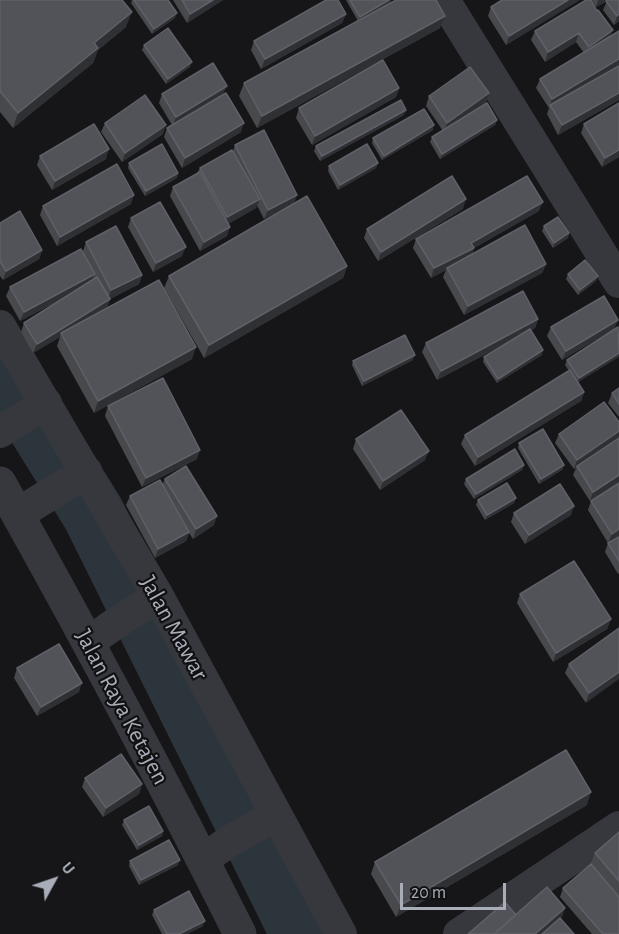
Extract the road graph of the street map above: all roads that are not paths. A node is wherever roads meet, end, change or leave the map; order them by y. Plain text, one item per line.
1 (444, 0) edge
2 (619, 282) edge
3 (0, 326) edge
4 (39, 407) junction
5 (2, 431) edge
6 (82, 474) junction
7 (0, 483) edge
8 (28, 508) junction
9 (151, 600) junction
10 (100, 634) junction
11 (270, 818) junction
12 (619, 827) edge
13 (216, 851) junction
14 (240, 934) edge
15 (341, 934) edge
16 (459, 934) edge

1 - 2 street
3 - 4 street, Jalan Mawar
4 - 5 street
4 - 6 street, Jalan Mawar
6 - 8 street
6 - 9 street, Jalan Mawar
7 - 8 street, Jalan Raya Ketajen
8 - 10 street, Jalan Raya Ketajen
9 - 10 street
9 - 11 street, Jalan Mawar
10 - 13 street, Jalan Raya Ketajen
11 - 13 street
11 - 15 street, Jalan Mawar
12 - 16 street
13 - 14 street, Jalan Raya Ketajen

